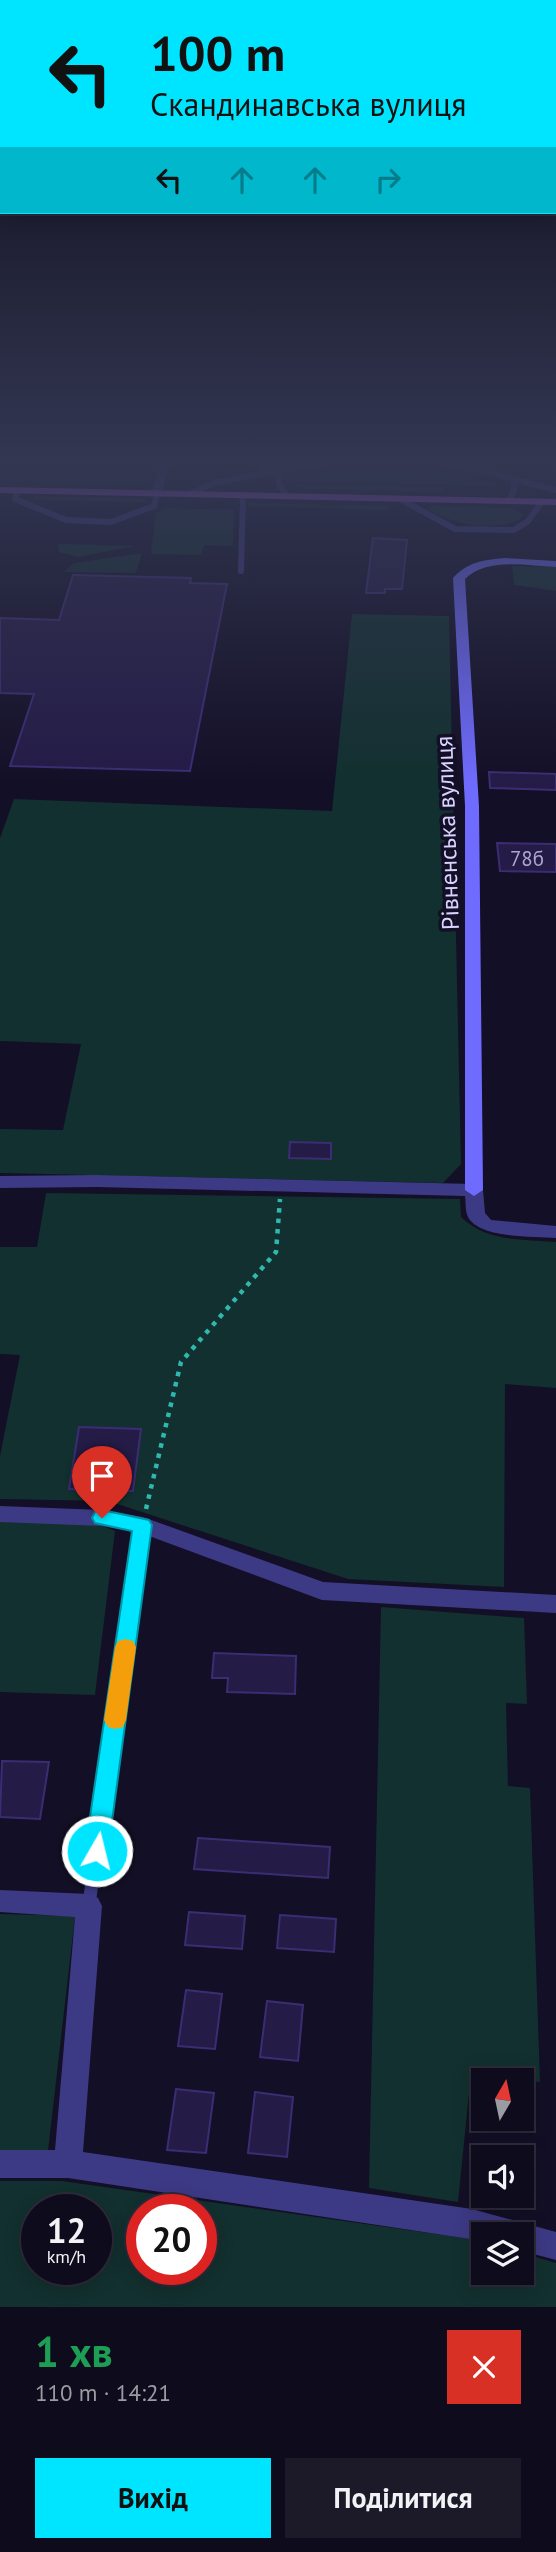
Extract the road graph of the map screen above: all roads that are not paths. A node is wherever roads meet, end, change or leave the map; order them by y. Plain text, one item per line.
1 (472, 569) edge
2 (0, 1182) edge
3 (474, 1190) junction
4 (556, 1232) edge
5 (0, 1514) edge
6 (143, 1525) junction
7 (556, 1604) edge
8 (0, 1902) edge
9 (89, 1906) junction
10 (0, 2164) edge
11 (68, 2164) junction
12 (471, 2223) edge
13 (534, 2240) edge
14 (556, 2246) edge

1 - 3 street, Рівненська вулиця
2 - 3 street
3 - 4 street
5 - 6 street
6 - 7 street
6 - 9 lane
8 - 9 street
9 - 11 street
10 - 11 street
11 - 12 street
13 - 14 street

